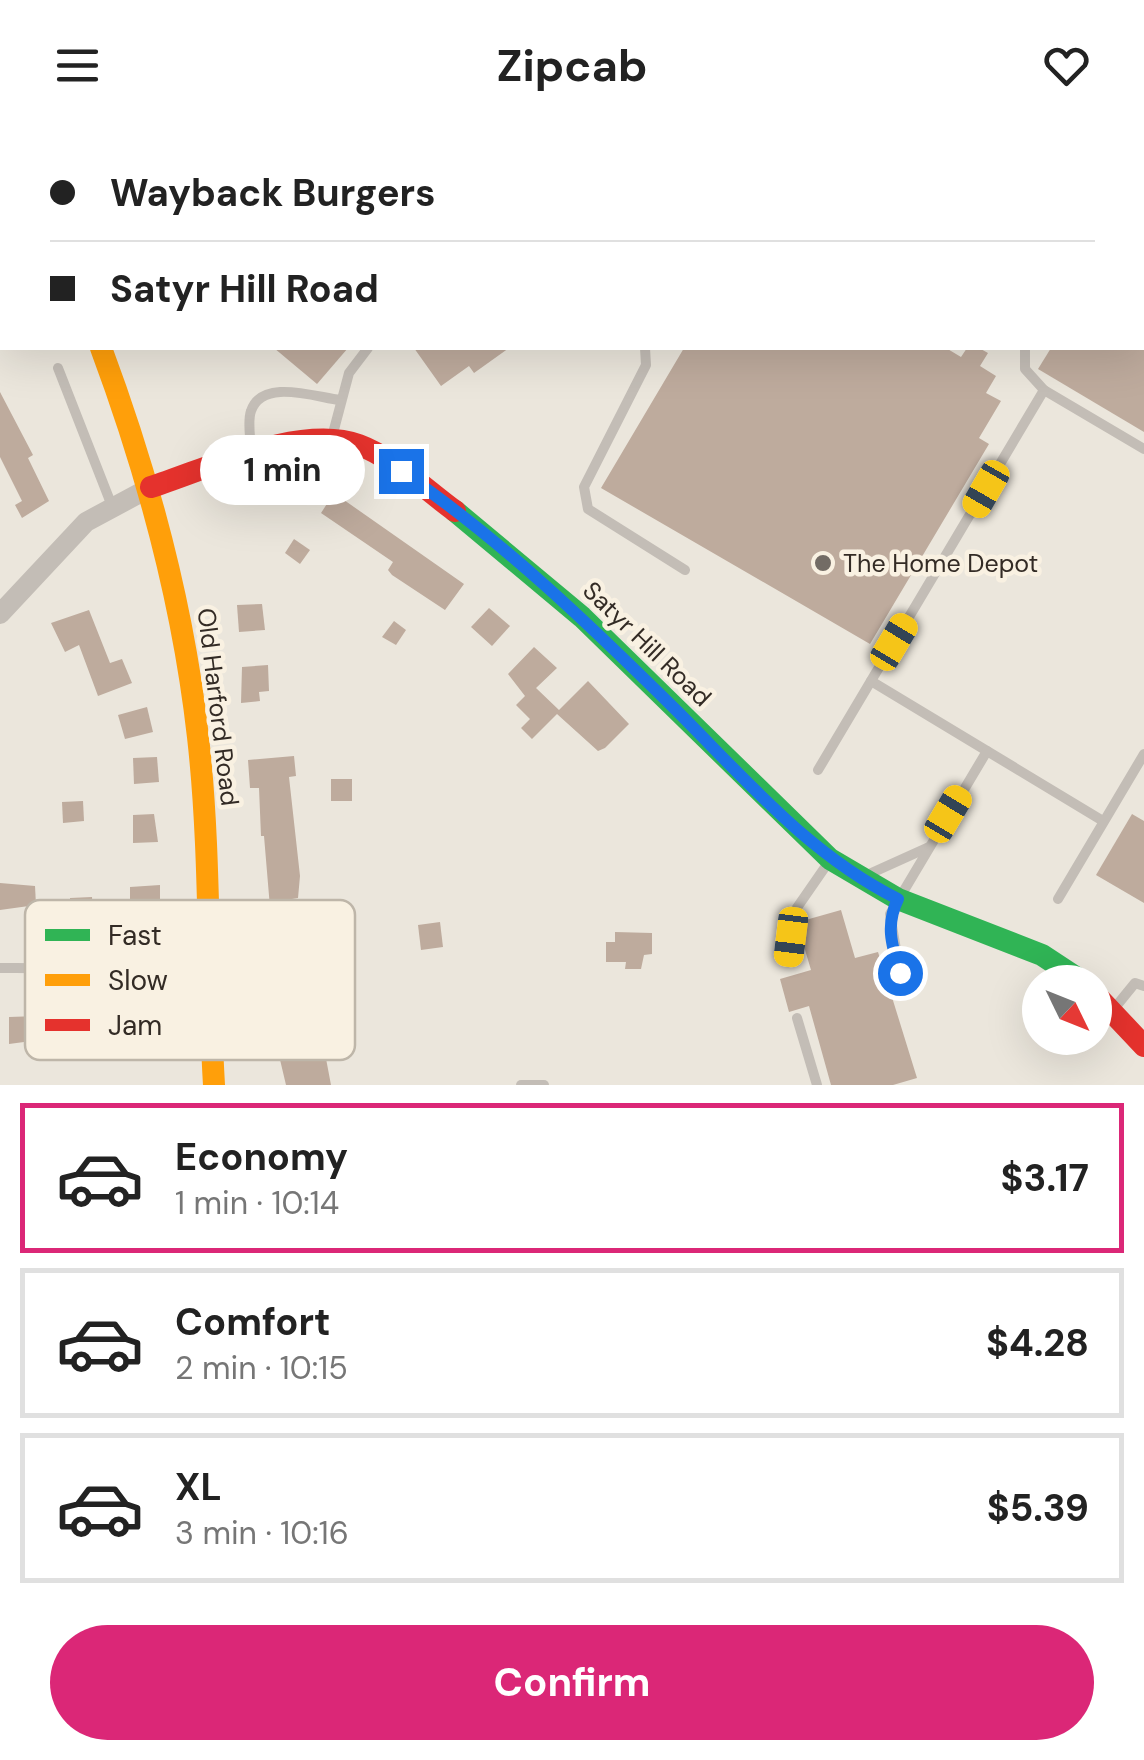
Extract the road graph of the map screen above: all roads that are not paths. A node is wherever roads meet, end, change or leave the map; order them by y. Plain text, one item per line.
1 (103, 350) edge
2 (366, 350) edge
3 (645, 350) edge
4 (1025, 350) edge
5 (58, 368) dead end
6 (1044, 390) junction
7 (340, 400) junction
8 (332, 438) junction
9 (1144, 449) edge
10 (252, 453) junction
11 (151, 487) junction
12 (112, 506) junction
13 (685, 570) dead end
14 (0, 614) edge
15 (871, 681) junction
16 (987, 751) junction
17 (1144, 754) edge
18 (818, 770) dead end
19 (1103, 822) junction
20 (930, 846) junction
21 (830, 859) junction
22 (860, 878) junction
23 (898, 899) junction
24 (1058, 899) dead end
25 (208, 900) edge
26 (788, 962) dead end
27 (1058, 965) edge
28 (900, 973) dead end
29 (1144, 986) edge
30 (1113, 1011) joint
31 (797, 1018) dead end
32 (1144, 1046) edge
33 (212, 1060) edge
34 (214, 1085) edge
35 (521, 1085) edge
36 (544, 1085) edge
37 (817, 1085) edge

1 - 11 main road, Old Harford Road
2 - 7 lane
3 - 13 lane
4 - 6 lane
5 - 12 lane
6 - 9 lane
6 - 15 lane
7 - 8 lane
7 - 10 lane
8 - 10 main road, Satyr Hill Road
8 - 21 main road, Satyr Hill Road
10 - 11 main road, Satyr Hill Road
11 - 12 street
11 - 25 main road, Old Harford Road
12 - 14 street
15 - 16 lane
15 - 18 lane
16 - 19 lane
16 - 20 lane
17 - 19 lane
19 - 24 lane
20 - 22 lane
20 - 23 lane
21 - 22 main road, Satyr Hill Road
21 - 26 lane
22 - 23 main road, Satyr Hill Road
23 - 27 main road, Satyr Hill Road
23 - 28 lane
29 - 30 lane
30 - 32 main road
31 - 37 lane
33 - 34 main road, Old Harford Road
35 - 36 lane

